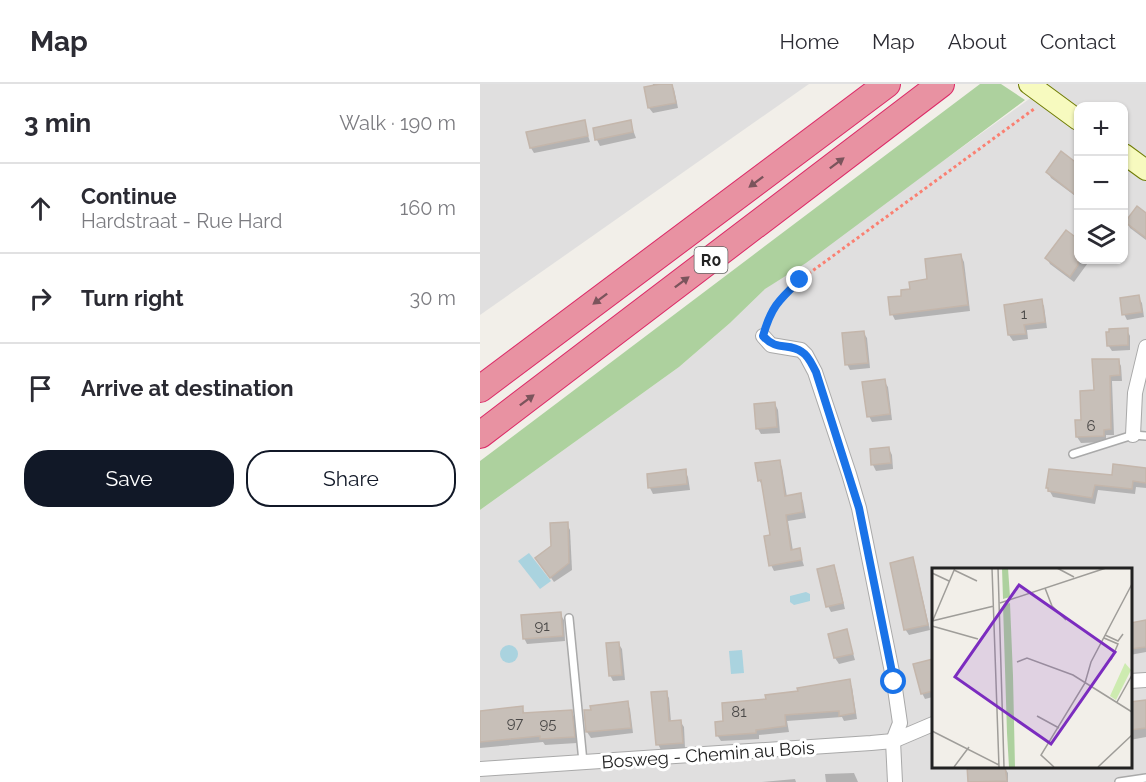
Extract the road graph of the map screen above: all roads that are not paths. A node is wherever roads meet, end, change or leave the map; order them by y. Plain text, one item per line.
1 (886, 84) edge
2 (941, 84) edge
3 (1029, 84) edge
4 (1074, 117) edge
5 (1127, 156) edge
6 (1146, 170) edge
7 (763, 336) road end
8 (1146, 346) edge
9 (480, 389) edge
10 (480, 435) edge
11 (1140, 436) edge
12 (1073, 454) dead end
13 (569, 618) dead end
14 (1146, 680) edge
15 (1131, 681) edge
16 (932, 724) edge
17 (893, 741) junction
18 (583, 764) junction
19 (480, 769) edge
20 (1146, 778) edge
21 (895, 782) edge
22 (1119, 782) edge

1 -> 9 highway, R0
10 -> 2 highway, R0
3 - 4 street
5 - 6 street
7 - 17 street
8 - 11 street
11 - 12 lane
13 - 18 lane
14 - 15 street
16 - 17 street, Bosweg - Chemin au Bois
17 - 18 street, Bosweg - Chemin au Bois
17 - 21 street
18 - 19 street, Bosweg - Chemin au Bois
20 - 22 lane

